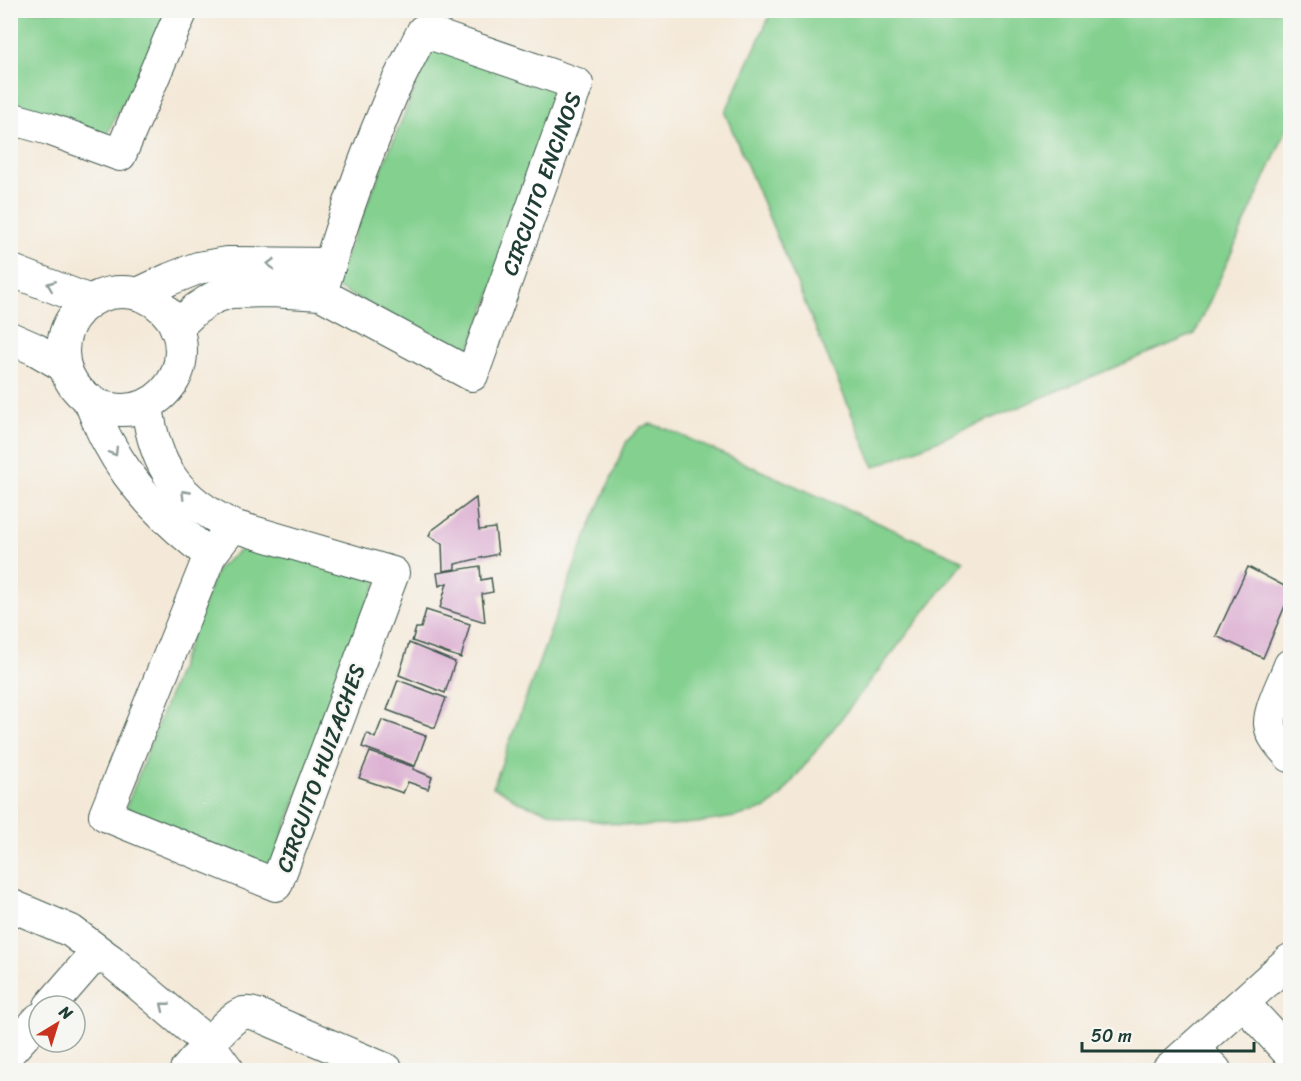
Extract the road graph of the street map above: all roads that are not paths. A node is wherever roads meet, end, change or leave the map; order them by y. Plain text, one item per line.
1 (182, 10) edge
2 (10, 118) edge
3 (330, 264) junction
4 (10, 270) edge
5 (228, 277) junction
6 (138, 294) junction
7 (321, 294) junction
8 (90, 301) junction
9 (176, 328) junction
10 (10, 338) edge
11 (64, 366) junction
12 (89, 399) junction
13 (147, 406) junction
14 (164, 466) junction
15 (132, 481) junction
16 (233, 526) junction
17 (210, 555) junction
18 (1290, 664) edge
19 (1290, 756) edge
20 (10, 905) edge
21 (110, 960) junction
22 (1290, 960) edge
23 (60, 994) edge
24 (1243, 1003) junction
25 (27, 1032) edge
26 (209, 1044) junction
27 (1194, 1048) junction
28 (10, 1051) edge
29 (1290, 1054) edge
30 (186, 1071) edge
31 (228, 1071) edge
32 (387, 1071) edge
33 (1168, 1071) edge
34 (1215, 1071) edge

1 - 2 street
3 -> 5 street, CIRCUITO ENCINOS
3 - 7 street, CIRCUITO ENCINOS
3 - 7 street, CIRCUITO ENCINOS
8 -> 4 street
5 - 6 street, CIRCUITO ENCINOS
5 - 7 street, CIRCUITO ENCINOS
5 - 9 street, CIRCUITO ENCINOS
6 - 8 street
6 - 9 street
8 - 11 street
9 - 13 street
10 - 11 street
11 - 12 street
12 - 13 street
12 -> 15 street
13 - 14 street, CIRCUITO HUIZACHES
14 - 15 street
16 -> 14 street, CIRCUITO HUIZACHES
15 - 17 street
16 - 17 street, CIRCUITO HUIZACHES
16 - 17 street, CIRCUITO HUIZACHES
18 - 19 street
20 - 21 street
21 - 23 street
26 -> 21 street
22 - 24 street
24 - 27 street
24 - 29 street
25 - 28 street
26 - 30 street
26 - 31 street
26 - 32 street
27 - 33 street
27 - 34 street

